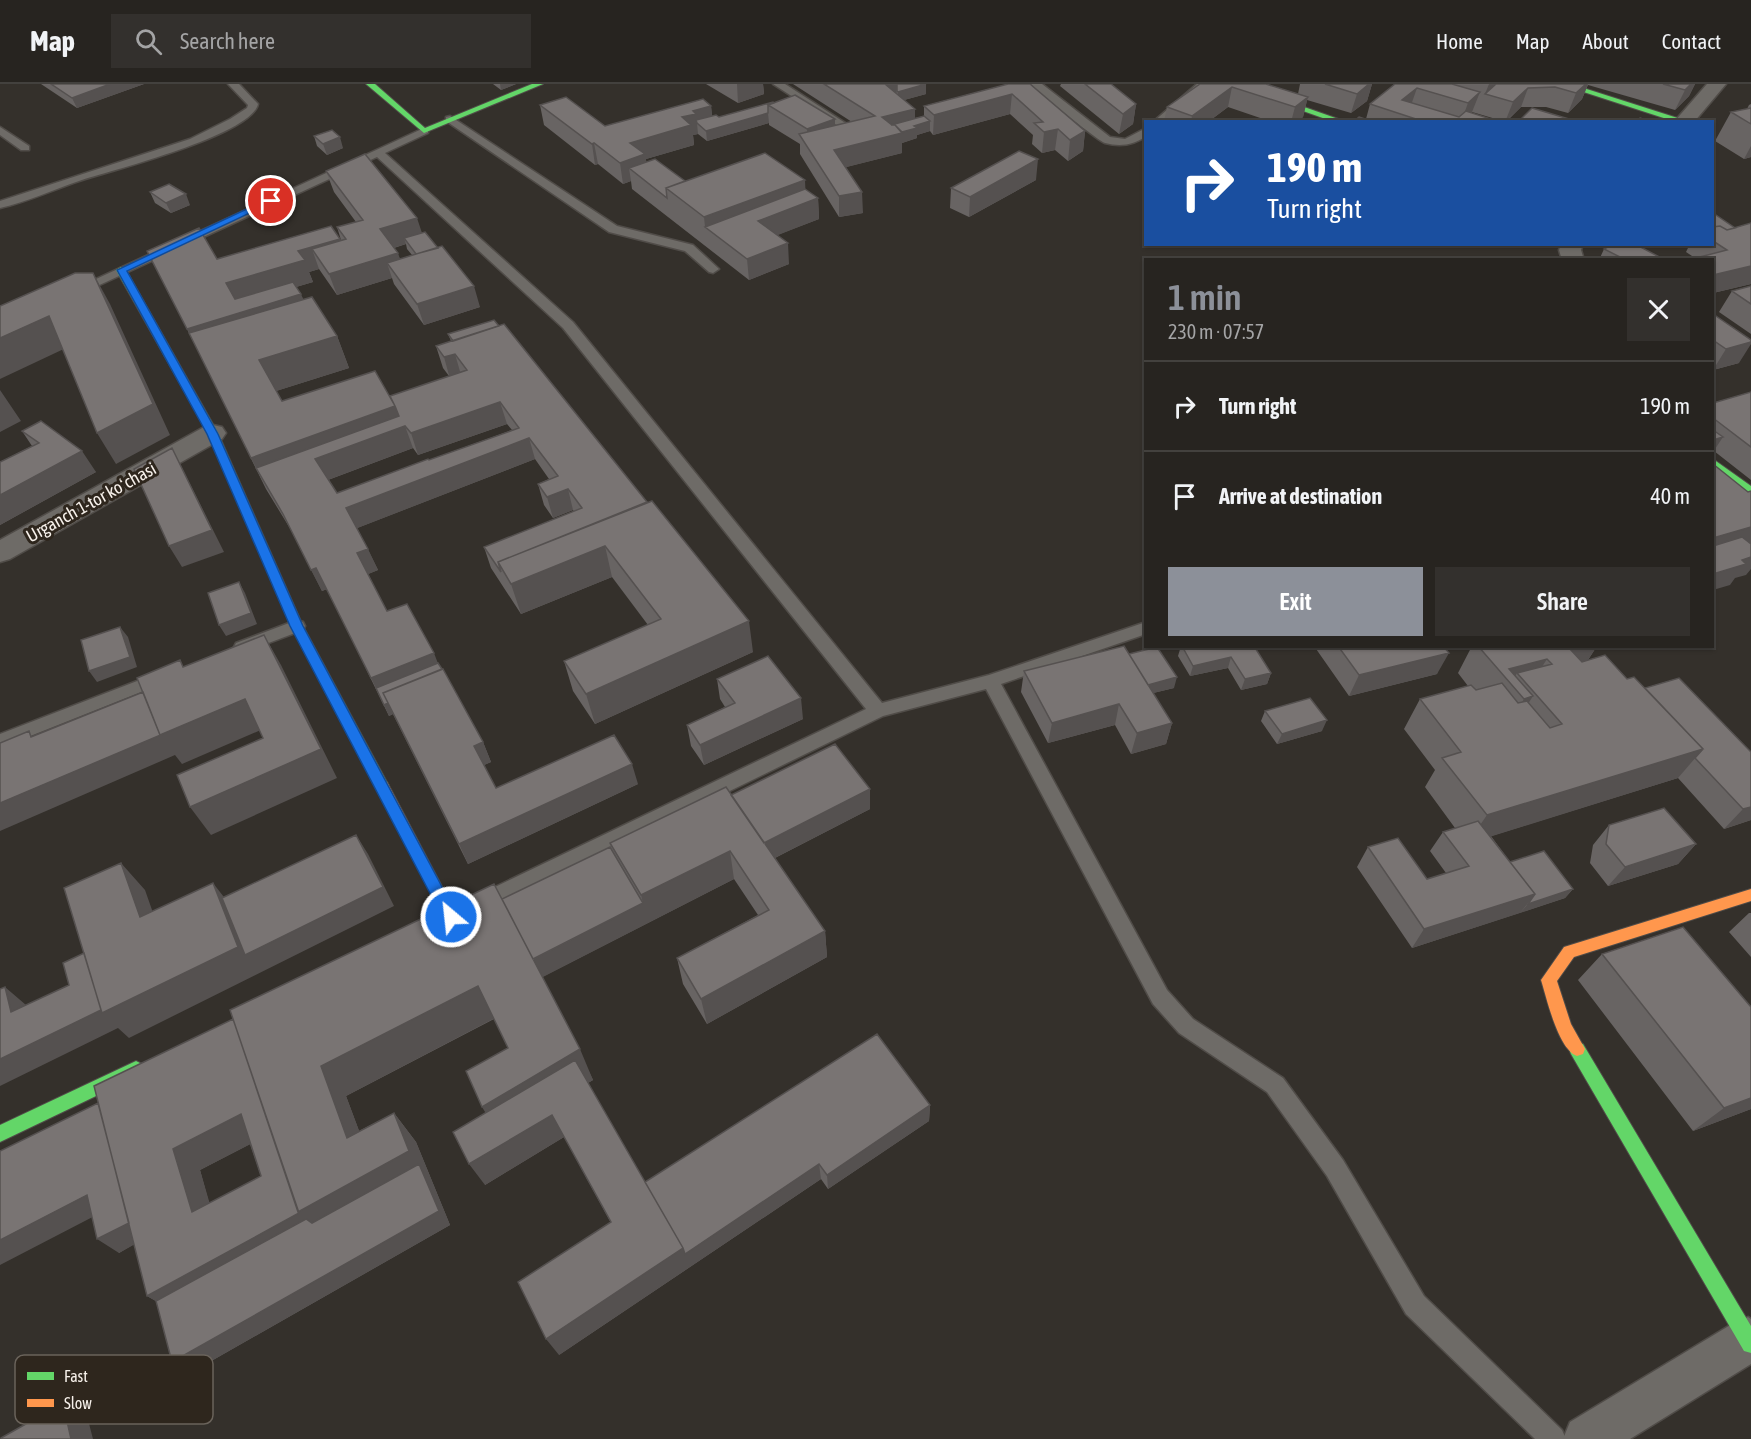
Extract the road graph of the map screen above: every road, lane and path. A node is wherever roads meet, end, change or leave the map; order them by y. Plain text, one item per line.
1 (233, 84) edge
2 (370, 84) edge
3 (539, 84) edge
4 (778, 84) edge
5 (1036, 84) edge
6 (1203, 84) edge
7 (1231, 84) edge
8 (1563, 84) edge
9 (1717, 84) edge
10 (450, 119) junction
11 (1160, 120) edge
12 (1337, 120) edge
13 (1680, 120) edge
14 (1684, 120) edge
15 (845, 126) edge
16 (0, 130) edge
17 (424, 131) junction
18 (1144, 133) edge
19 (25, 148) dead end
20 (378, 152) junction
21 (0, 205) edge
22 (713, 269) dead end
23 (122, 270) junction
24 (61, 298) edge
25 (213, 434) junction
26 (1714, 463) edge
27 (1751, 492) edge
28 (0, 552) edge
29 (297, 626) junction
30 (1144, 629) edge
31 (231, 651) edge
32 (176, 672) edge
33 (991, 681) junction
34 (878, 711) junction
35 (0, 741) edge
36 (1751, 895) edge
37 (451, 917) junction
38 (408, 938) edge
39 (150, 1062) edge
40 (0, 1134) edge
41 (1750, 1341) edge
42 (1553, 1439) edge
43 (1587, 1439) edge

1 - 21 lane
2 - 17 street
3 - 10 street
4 - 15 lane
5 - 18 lane
6 - 11 lane
7 - 12 street
8 - 13 street
9 - 14 street
10 - 17 street
10 - 22 lane
16 - 19 lane
17 - 20 lane
20 - 23 lane
20 - 34 lane
23 - 24 lane
23 - 25 street
25 - 28 street, Urganch 1-tor koʻchasi
25 - 29 street
26 - 27 street
29 - 31 lane
29 - 37 street
30 - 33 lane
32 - 35 lane
33 - 34 lane
33 - 42 lane
34 - 37 lane
36 - 41 street
37 - 38 street
39 - 40 street
41 - 43 street

